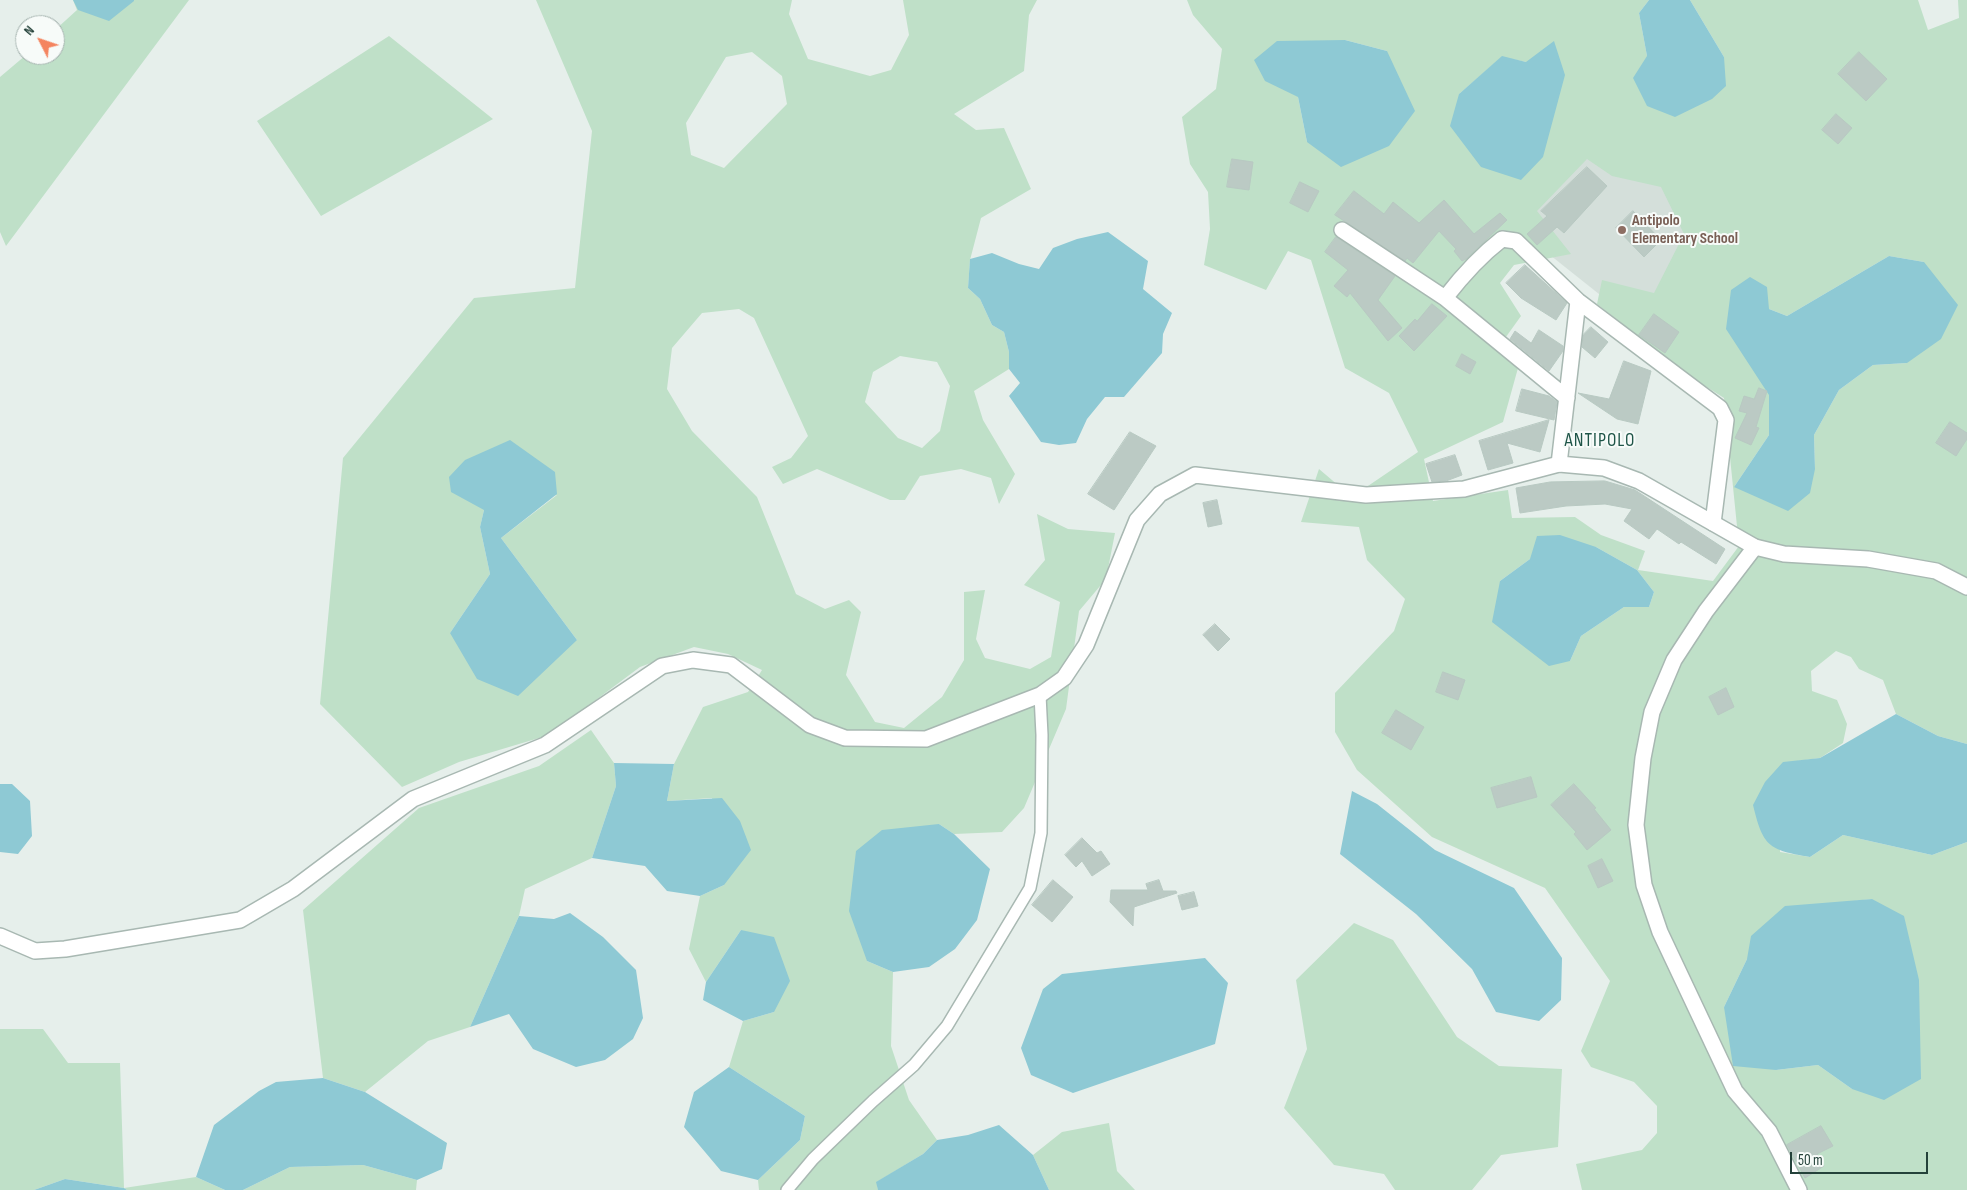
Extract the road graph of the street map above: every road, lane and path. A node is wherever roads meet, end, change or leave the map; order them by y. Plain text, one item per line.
1 (1342, 230) dead end
2 (1445, 298) junction
3 (1578, 301) junction
4 (1567, 398) junction
5 (1559, 464) junction
6 (1713, 523) junction
7 (1755, 547) junction
8 (1967, 587) edge
9 (1040, 695) junction
10 (0, 936) edge
11 (787, 1190) edge
12 (1799, 1190) edge

1 - 2 street
2 - 3 street
2 - 4 street
3 - 4 street
3 - 6 street
4 - 5 street
5 - 6 street
5 - 9 street
6 - 7 street
7 - 8 street
7 - 12 street
9 - 10 street
9 - 11 lane

